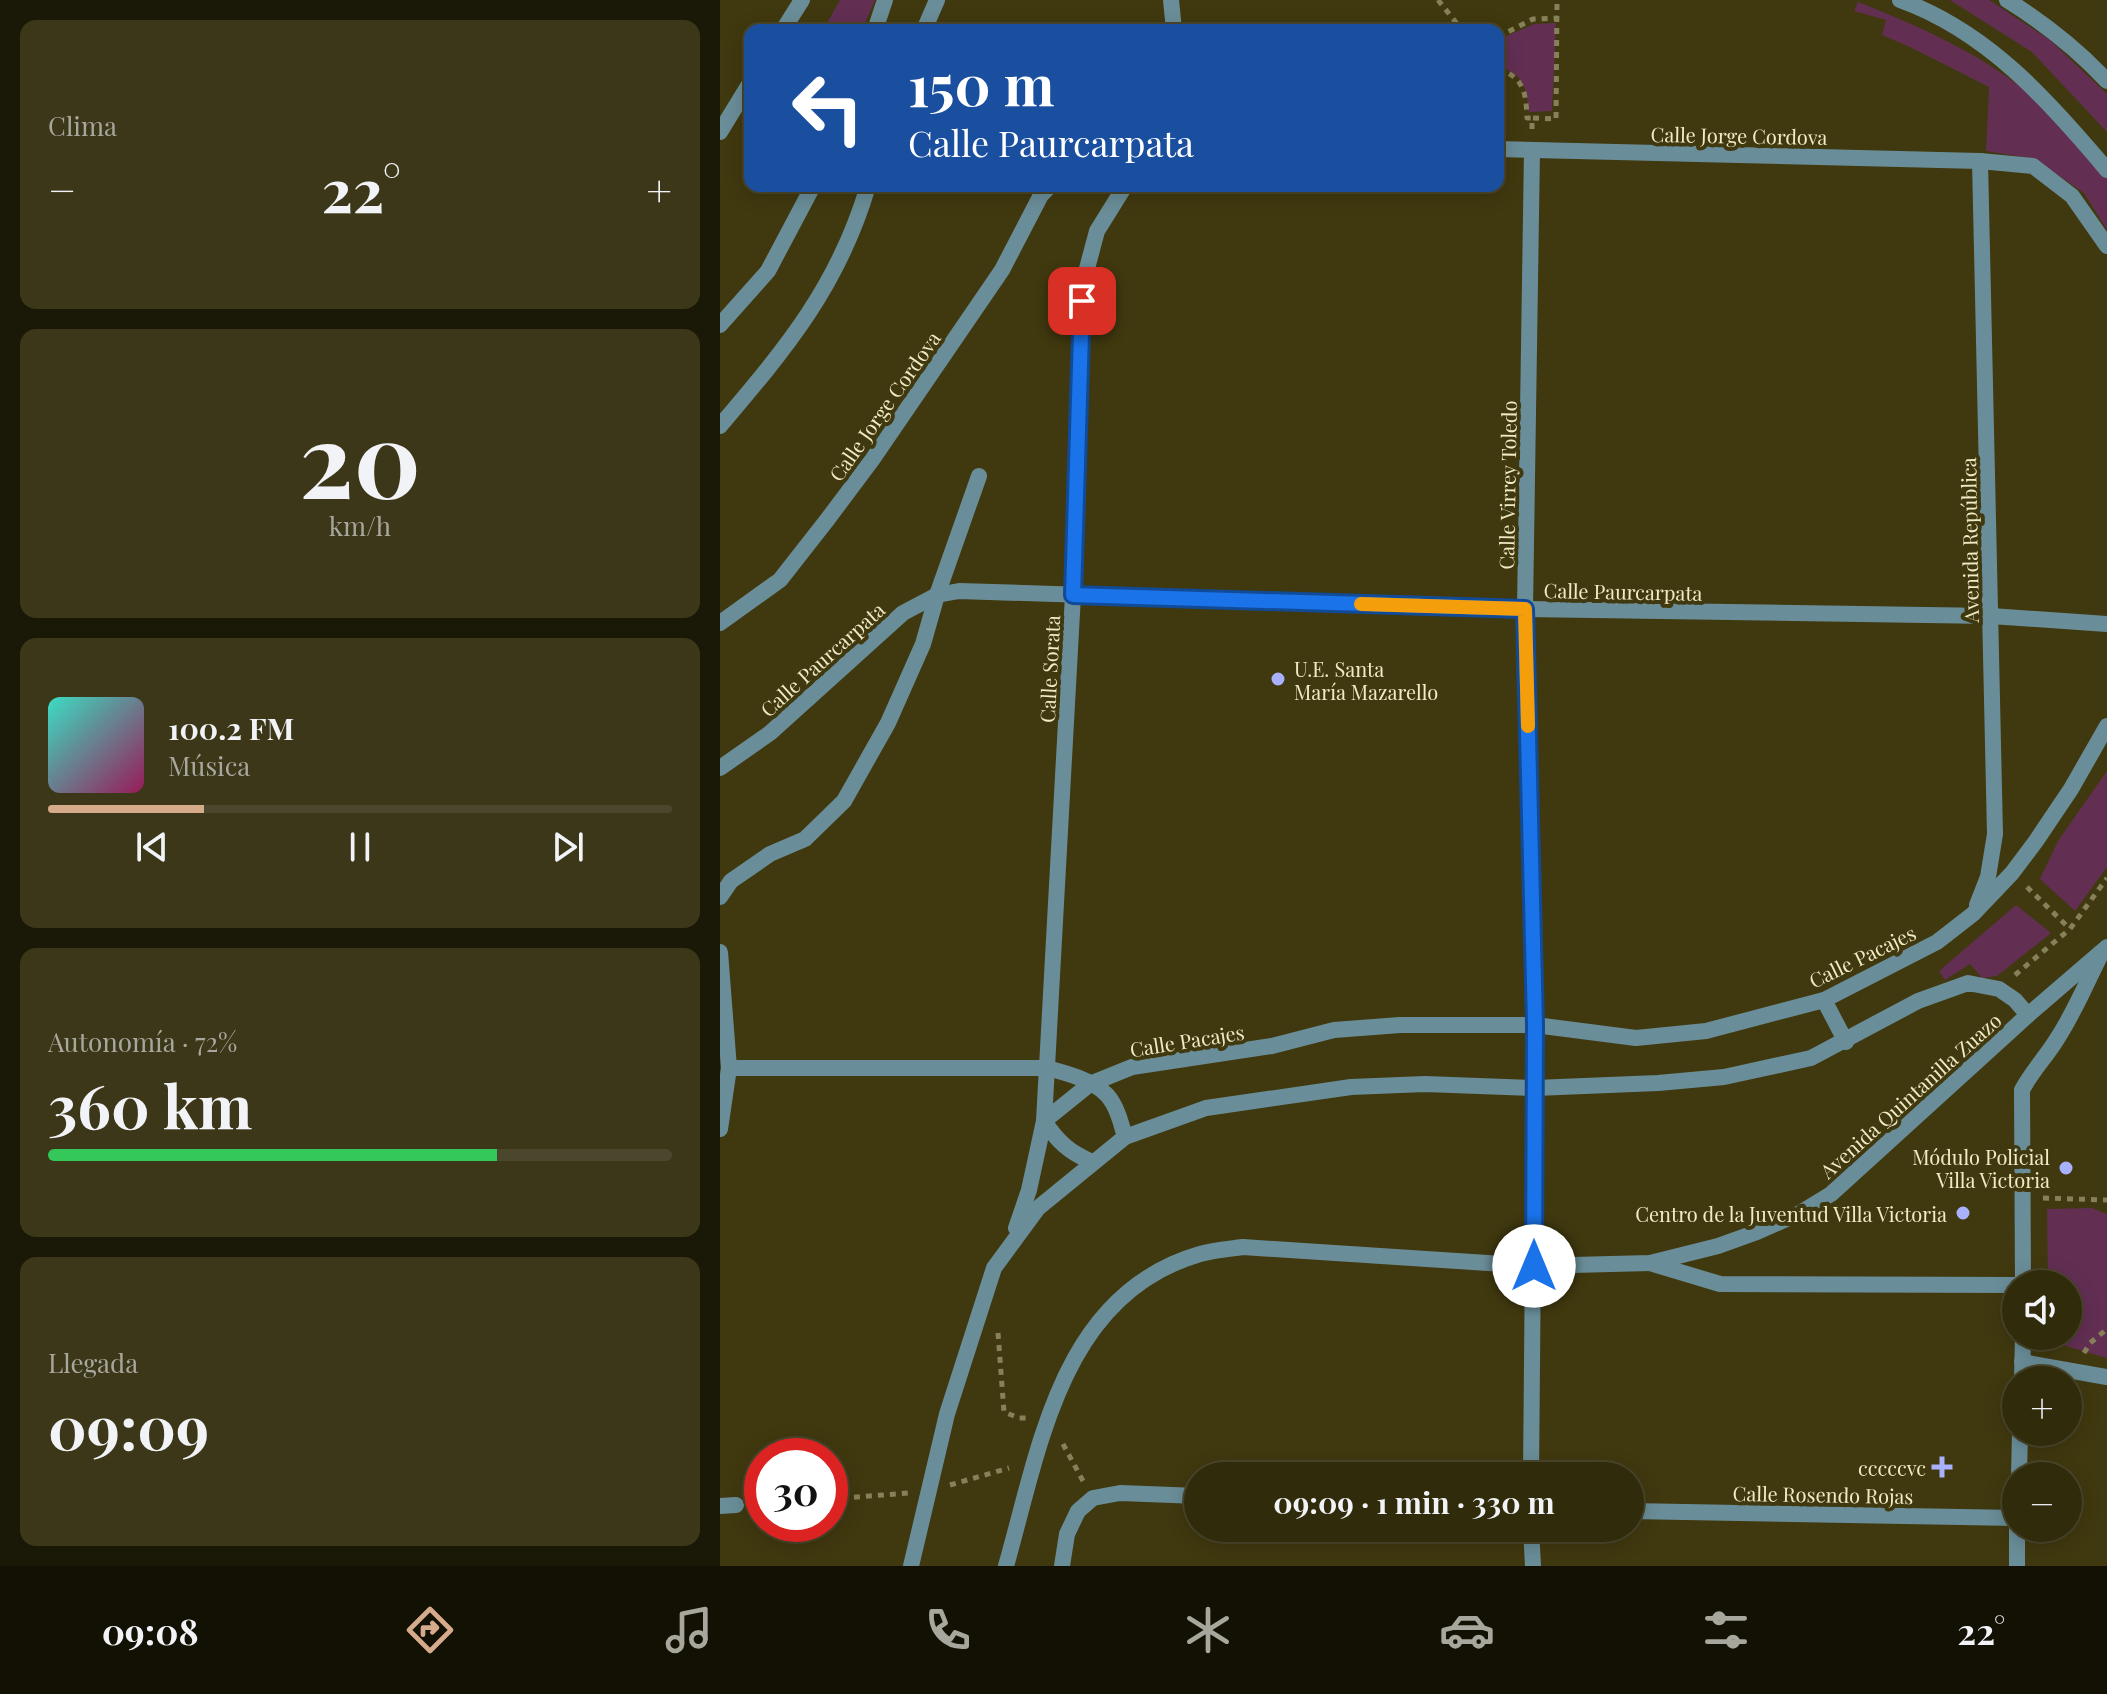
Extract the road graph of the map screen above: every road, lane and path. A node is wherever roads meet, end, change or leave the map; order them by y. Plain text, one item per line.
1 (802, 0) edge
2 (885, 0) edge
3 (937, 0) edge
4 (1171, 0) edge
5 (1438, 0) edge
6 (1557, 0) edge
7 (1900, 0) edge
8 (2007, 0) edge
9 (1558, 18) junction
10 (787, 24) edge
11 (877, 24) edge
12 (927, 24) edge
13 (1173, 24) edge
14 (1457, 24) edge
15 (1504, 34) edge
16 (1504, 72) edge
17 (2107, 81) edge
18 (744, 93) edge
19 (1532, 118) junction
20 (720, 132) edge
21 (1504, 149) edge
22 (1532, 150) junction
23 (1980, 161) junction
24 (2107, 170) edge
25 (810, 192) edge
26 (866, 192) edge
27 (1044, 192) edge
28 (1121, 192) edge
29 (2107, 246) edge
30 (720, 325) edge
31 (720, 426) edge
32 (979, 476) dead end
33 (937, 595) junction
34 (1073, 595) junction
35 (1525, 609) junction
36 (1991, 616) junction
37 (720, 623) edge
38 (2107, 624) edge
39 (2107, 726) edge
40 (720, 768) edge
41 (2012, 873) junction
42 (2107, 878) edge
43 (720, 897) edge
44 (1973, 914) junction
45 (2070, 929) junction
46 (2103, 951) edge
47 (720, 952) edge
48 (1999, 989) junction
49 (1824, 1000) junction
50 (2028, 1015) junction
51 (1535, 1025) junction
52 (1846, 1042) junction
53 (729, 1068) junction
54 (1047, 1068) junction
55 (1090, 1084) junction
56 (1535, 1088) junction
57 (1044, 1121) junction
58 (720, 1129) edge
59 (1125, 1137) junction
60 (1092, 1162) junction
61 (2022, 1198) junction
62 (2107, 1200) edge
63 (1012, 1241) junction
64 (1650, 1263) junction
65 (1534, 1266) junction
66 (2023, 1270) edge
67 (2002, 1285) edge
68 (997, 1326) dead end
69 (2022, 1350) edge
70 (2022, 1362) junction
71 (2022, 1366) edge
72 (2107, 1377) edge
73 (1049, 1418) junction
74 (1026, 1430) dead end
75 (1531, 1462) edge
76 (1011, 1467) dead end
77 (927, 1492) junction
78 (1184, 1495) edge
79 (848, 1498) edge
80 (1093, 1498) junction
81 (1644, 1511) edge
82 (2002, 1518) edge
83 (1532, 1542) edge
84 (2017, 1542) edge
85 (911, 1566) edge
86 (1006, 1566) edge
87 (1062, 1566) edge
88 (1533, 1566) edge
89 (2017, 1566) edge

1 - 10 street
2 - 11 street
3 - 12 street
4 - 13 street
5 - 14 path
6 - 9 path
7 - 24 street
8 - 17 street
9 - 15 path
9 - 19 path
16 - 19 path
18 - 20 street
19 - 22 path
21 - 22 street, Calle Jorge Cordova
22 - 23 street, Calle Jorge Cordova
22 - 35 street, Calle Virrey Toledo
23 - 29 street, Calle Jorge Cordova
23 - 36 street, Avenida República
25 - 30 street
26 - 31 street
27 - 37 street, Calle Jorge Cordova
28 - 34 street, Calle Sorata
32 - 33 street
33 - 34 street, Calle Paurcarpata
33 - 40 street, Calle Paurcarpata
33 - 43 street
34 - 35 street, Calle Paurcarpata
34 - 54 street, Calle Sorata
35 - 36 street, Calle Paurcarpata
35 - 51 street, Calle Virrey Toledo
36 - 38 street, Calle Paurcarpata
36 - 44 street, Avenida República
39 - 41 street, Calle Pacajes
41 - 44 street, Calle Pacajes
41 - 45 path
42 - 45 path
44 - 49 street, Calle Pacajes
45 - 48 path
46 - 50 street, Avenida Quintanilla Zuazo
46 - 61 street
47 - 53 street
48 - 50 street
48 - 52 street
49 - 51 street, Calle Pacajes
49 - 52 street
50 - 64 street, Avenida Quintanilla Zuazo
51 - 55 street, Calle Pacajes
51 - 56 street, Calle Virrey Toledo
52 - 56 street
53 - 54 street
53 - 58 street
54 - 55 street
54 - 57 street, Calle Sorata
55 - 57 street, Calle Pacajes
55 - 59 street
56 - 59 street
56 - 65 street, Calle Virrey Toledo
57 - 60 street
57 - 63 street
59 - 60 street
60 - 63 street
61 - 62 path
61 - 66 street
63 - 77 street
64 - 65 street, Avenida Quintanilla Zuazo
64 - 67 street
65 - 73 street, Avenida Quintanilla Zuazo
65 - 75 street, Calle Virrey Toledo
68 - 74 path
69 - 70 street
70 - 71 street
70 - 72 street
73 - 80 path
73 - 86 street, Avenida Quintanilla Zuazo
76 - 77 path
77 - 79 path
77 - 85 street
78 - 80 street
80 - 87 street
81 - 82 street, Calle Rosendo Rojas
83 - 88 street
84 - 89 street

